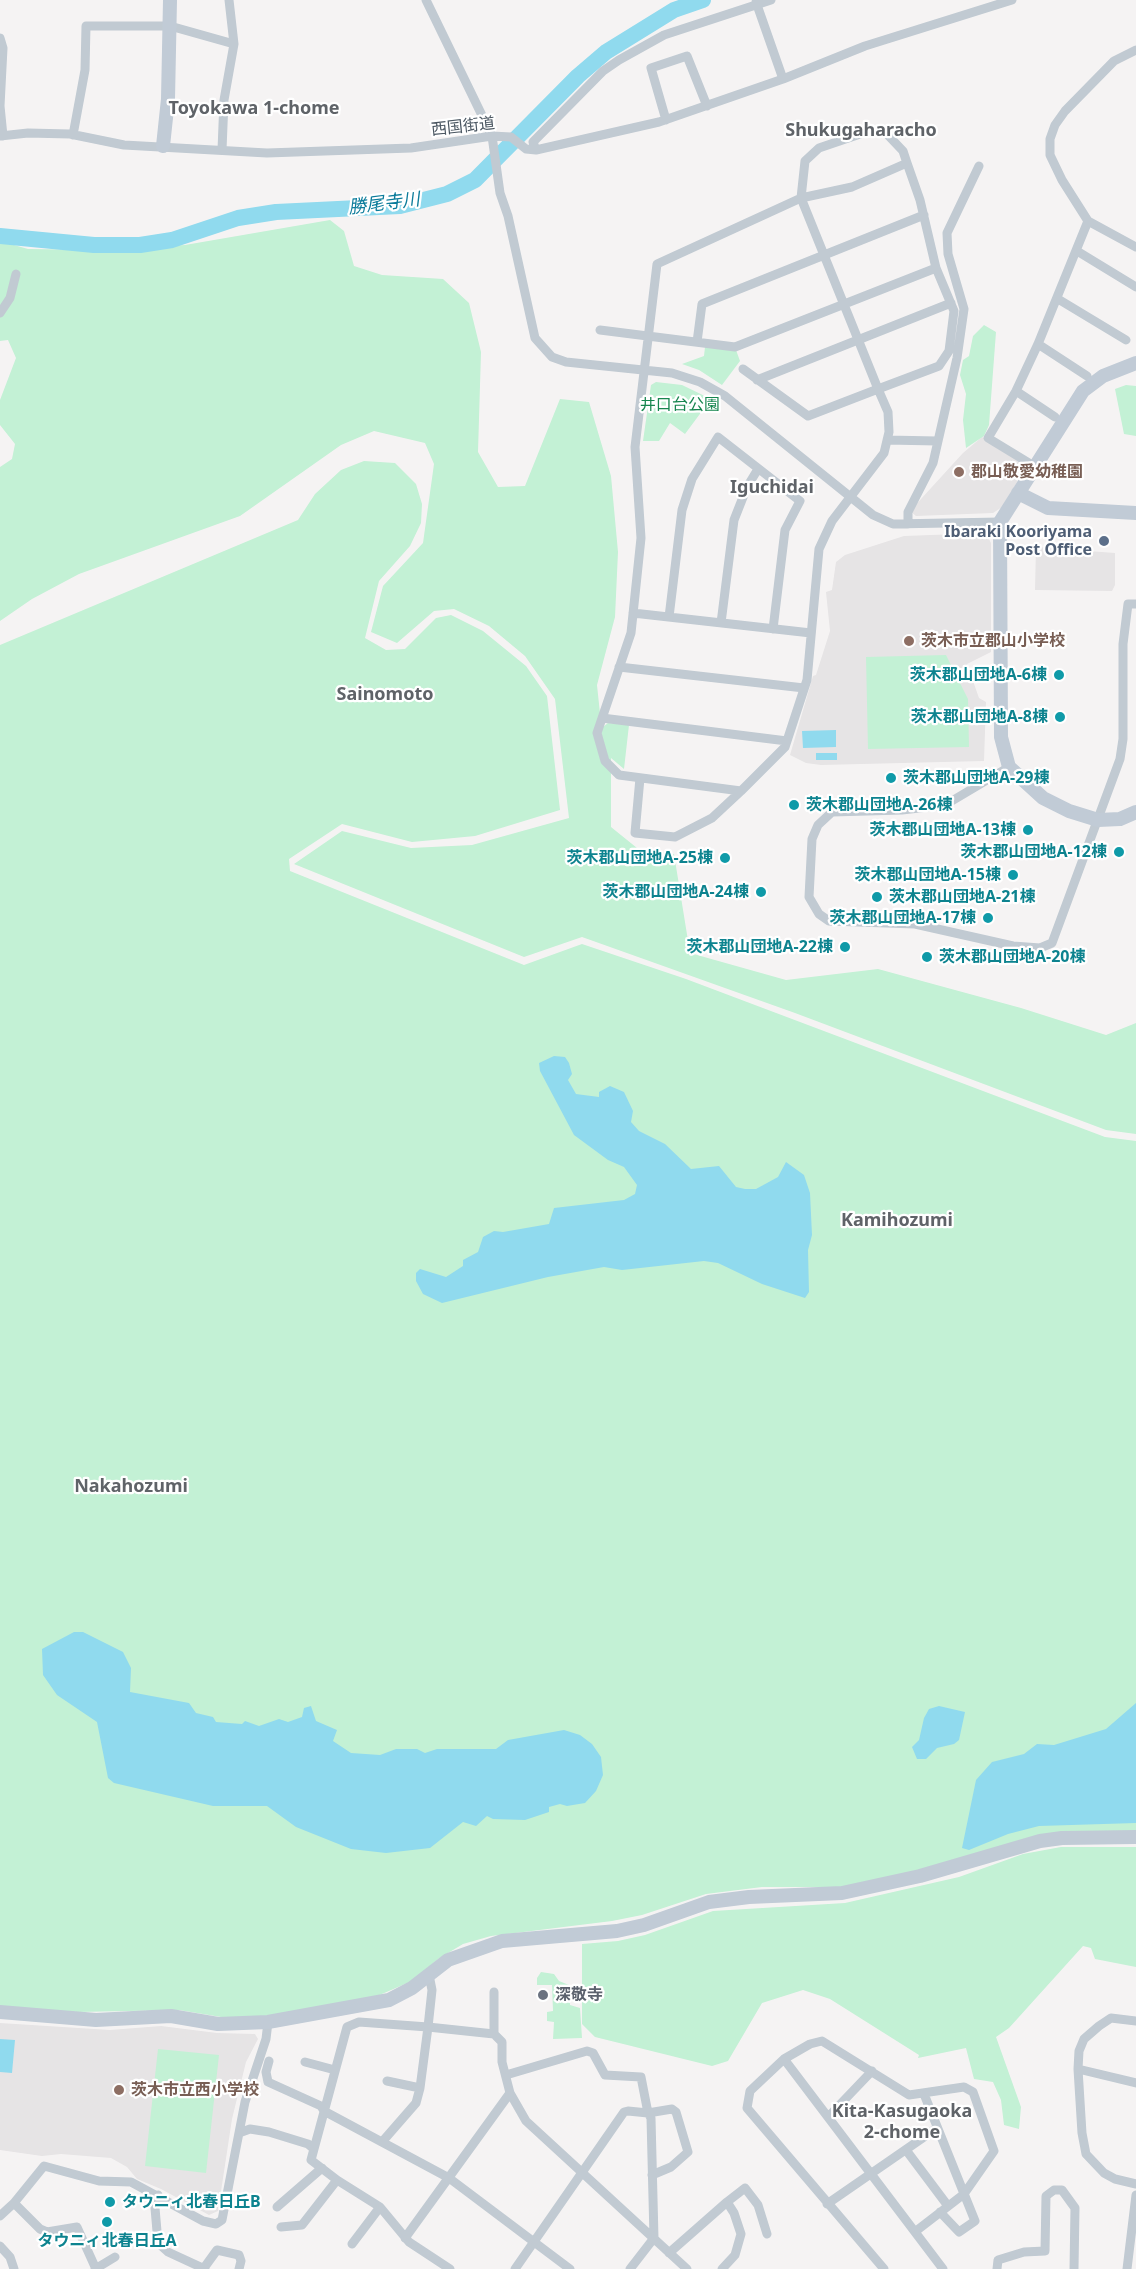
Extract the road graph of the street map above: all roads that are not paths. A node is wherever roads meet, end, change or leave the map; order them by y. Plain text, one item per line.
1 (171, 0) edge
2 (229, 0) edge
3 (426, 0) edge
4 (771, 0) edge
5 (1012, 0) edge
6 (756, 3) edge
7 (170, 26) junction
8 (0, 39) edge
9 (234, 44) junction
10 (1136, 50) edge
11 (783, 79) junction
12 (707, 106) junction
13 (666, 120) junction
14 (73, 135) junction
15 (1, 136) edge
16 (496, 139) junction
17 (163, 146) junction
18 (531, 149) junction
19 (222, 150) junction
20 (907, 163) junction
21 (979, 166) dead end
22 (801, 198) junction
23 (924, 215) junction
24 (1088, 221) junction
25 (1136, 246) edge
26 (1077, 250) junction
27 (824, 254) junction
28 (936, 268) junction
29 (16, 274) dead end
30 (1136, 287) edge
31 (1058, 299) junction
32 (951, 303) junction
33 (844, 304) junction
34 (0, 313) edge
35 (600, 330) dead end
36 (648, 336) junction
37 (1126, 340) dead end
38 (859, 341) junction
39 (698, 342) junction
40 (1038, 344) junction
41 (1136, 363) edge
42 (743, 369) dead end
43 (644, 370) junction
44 (1087, 376) dead end
45 (757, 380) junction
46 (878, 389) junction
47 (1017, 391) junction
48 (1055, 417) dead end
49 (887, 440) junction
50 (937, 441) junction
51 (1034, 466) junction
52 (758, 468) junction
53 (1018, 493) junction
54 (851, 497) junction
55 (1136, 513) edge
56 (1000, 522) junction
57 (908, 524) junction
58 (1136, 604) edge
59 (633, 613) junction
60 (669, 617) junction
61 (721, 623) junction
62 (773, 629) junction
63 (811, 633) junction
64 (619, 667) junction
65 (804, 688) junction
66 (602, 717) junction
67 (787, 741) junction
68 (1009, 767) junction
69 (640, 778) junction
70 (741, 791) junction
71 (1136, 812) edge
72 (1098, 820) junction
73 (1136, 1837) edge
74 (429, 1975) junction
75 (494, 1992) dead end
76 (0, 2012) edge
77 (1136, 2021) edge
78 (268, 2022) junction
79 (428, 2028) junction
80 (494, 2034) junction
81 (784, 2059) junction
82 (269, 2061) dead end
83 (305, 2062) dead end
84 (1078, 2069) junction
85 (335, 2070) junction
86 (872, 2071) junction
87 (506, 2076) junction
88 (387, 2081) dead end
89 (1136, 2083) edge
90 (420, 2088) junction
91 (510, 2093) junction
92 (924, 2094) junction
93 (324, 2111) junction
94 (648, 2113) junction
95 (828, 2116) junction
96 (937, 2128) junction
97 (239, 2133) junction
98 (382, 2142) junction
99 (314, 2150) junction
100 (906, 2150) junction
101 (322, 2168) junction
102 (582, 2172) junction
103 (872, 2174) junction
104 (652, 2175) junction
105 (449, 2178) junction
106 (337, 2180) junction
107 (1136, 2184) edge
108 (964, 2194) junction
109 (158, 2195) junction
110 (1136, 2195) edge
111 (727, 2202) junction
112 (14, 2203) junction
113 (826, 2204) junction
114 (277, 2207) dead end
115 (380, 2207) junction
116 (944, 2209) junction
117 (0, 2216) edge
118 (281, 2227) dead end
119 (916, 2231) junction
120 (767, 2234) dead end
121 (405, 2238) junction
122 (654, 2238) junction
123 (534, 2241) junction
124 (352, 2244) dead end
125 (0, 2246) edge
126 (669, 2253) junction
127 (115, 2257) dead end
128 (204, 2268) edge
129 (14, 2269) edge
130 (96, 2269) edge
131 (239, 2269) edge
132 (450, 2269) edge
133 (515, 2269) edge
134 (570, 2269) edge
135 (630, 2269) edge
136 (687, 2269) edge
137 (722, 2269) edge
138 (884, 2269) edge
139 (943, 2269) edge
140 (997, 2269) edge
141 (1074, 2269) edge
142 (1127, 2269) edge

1 - 7 street
2 - 9 street
3 - 16 street
4 - 6 street
5 - 11 street
6 - 11 street
6 - 18 street
7 - 9 street
7 - 14 street
7 - 17 street
8 - 15 street
9 - 19 street
10 - 24 street
11 - 12 street
12 - 13 street
12 - 13 street
13 - 18 street
14 - 15 street, 西国街道
14 - 17 street, 西国街道
16 - 18 street, 西国街道
16 - 19 street, 西国街道
16 - 43 street
17 - 19 street, 西国街道
20 - 22 street
20 - 22 street
20 - 23 street
21 - 50 street
22 - 27 street
22 - 36 street
23 - 27 street
23 - 28 street
24 - 25 street
24 - 26 street
26 - 30 street
26 - 31 street
27 - 33 street
27 - 39 street
28 - 32 street
28 - 33 street
29 - 34 street
31 - 37 street
31 - 40 street
32 - 38 street
32 - 46 street
33 - 38 street
33 - 39 street
35 - 36 street
36 - 39 street
36 - 43 street
38 - 45 street
38 - 46 street
40 - 44 street
40 - 47 street
41 - 51 street
42 - 45 street
43 - 54 street
43 - 59 street
45 - 46 street
46 - 49 street
47 - 48 street
47 - 51 street
49 - 50 street
49 - 54 street
50 - 57 street
51 - 53 street
52 - 60 street
52 - 61 street
52 - 62 street
53 - 55 street
53 - 56 street
54 - 57 street
54 - 63 street
56 - 57 street
56 - 68 street
58 - 72 street
59 - 60 street
59 - 64 street
60 - 61 street
61 - 62 street
62 - 63 street
63 - 65 street
64 - 65 street
64 - 66 street
65 - 67 street
66 - 67 street
66 - 69 street
67 - 70 street
68 - 72 street
68 - 72 street
69 - 70 street
69 - 70 street
71 - 72 street
73 - 74 street
74 - 78 street
74 - 79 street
75 - 80 street
76 - 78 street
77 - 84 street
78 - 97 street
79 - 80 street
79 - 85 street
79 - 90 street
80 - 87 street
81 - 86 street
81 - 95 street
81 - 113 street
82 - 93 street
83 - 85 street
84 - 89 street
84 - 107 street
85 - 93 street
86 - 92 street
86 - 95 street
87 - 91 street
87 - 94 street
88 - 90 street
90 - 98 street
91 - 102 street
91 - 105 street
92 - 96 street
92 - 108 street
93 - 98 street
93 - 99 street
94 - 102 street
94 - 104 street
94 - 104 street
95 - 103 street
96 - 100 street
96 - 108 street
97 - 99 street
97 - 109 street
98 - 105 street
99 - 101 street
100 - 103 street
100 - 116 street
101 - 106 street
101 - 114 street
102 - 122 street
102 - 123 street
103 - 113 street
103 - 119 street
104 - 122 street
105 - 121 street
105 - 123 street
106 - 115 street
106 - 118 street
108 - 116 street
108 - 116 street
109 - 112 street
109 - 128 street
110 - 142 street
111 - 120 street
111 - 126 street
111 - 137 street
112 - 117 street
112 - 130 street
113 - 138 street
115 - 121 street
115 - 124 street
116 - 119 street
119 - 139 street
121 - 132 street
122 - 126 street
122 - 135 street
123 - 133 street
123 - 134 street
125 - 129 street
126 - 136 street
127 - 130 street
128 - 131 street
140 - 141 street

